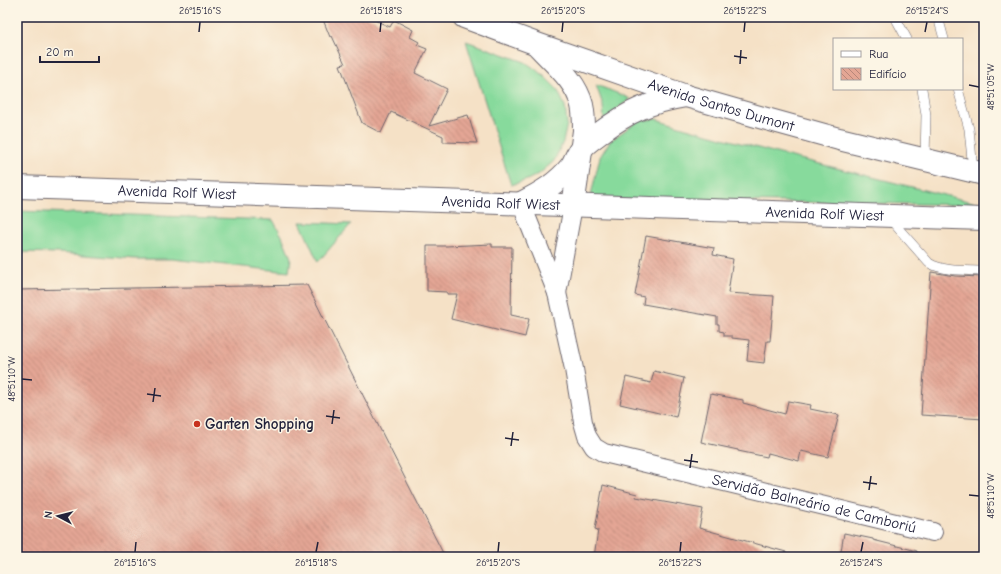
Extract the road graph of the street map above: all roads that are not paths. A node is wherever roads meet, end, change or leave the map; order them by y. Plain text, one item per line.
1 (464, 17) edge
2 (895, 17) edge
3 (938, 17) edge
4 (906, 38) edge
5 (944, 38) edge
6 (537, 44) junction
7 (922, 90) edge
8 (958, 90) edge
9 (686, 96) junction
10 (581, 148) junction
11 (925, 160) junction
12 (978, 173) edge
13 (17, 187) edge
14 (521, 203) junction
15 (574, 206) junction
16 (888, 216) junction
17 (984, 219) edge
18 (984, 271) edge
19 (557, 294) junction
20 (933, 532) dead end

1 - 6 main road, Avenida Santos Dumont
2 - 4 lane
3 - 5 lane
6 - 9 main road, Avenida Santos Dumont
6 - 10 main road
7 - 11 lane
8 - 12 lane
9 - 10 main road
9 - 11 main road, Avenida Santos Dumont
10 - 14 main road
10 - 15 main road
11 - 12 main road, Avenida Santos Dumont
13 - 14 main road, Avenida Rolf Wiest
14 - 15 main road, Avenida Rolf Wiest
14 - 19 street, Servidão Balneário de Camboriú
15 - 16 main road, Avenida Rolf Wiest
15 - 19 street, Servidão Balneário de Camboriú
16 - 17 main road, Avenida Rolf Wiest
16 - 18 lane
19 - 20 street, Servidão Balneário de Camboriú

